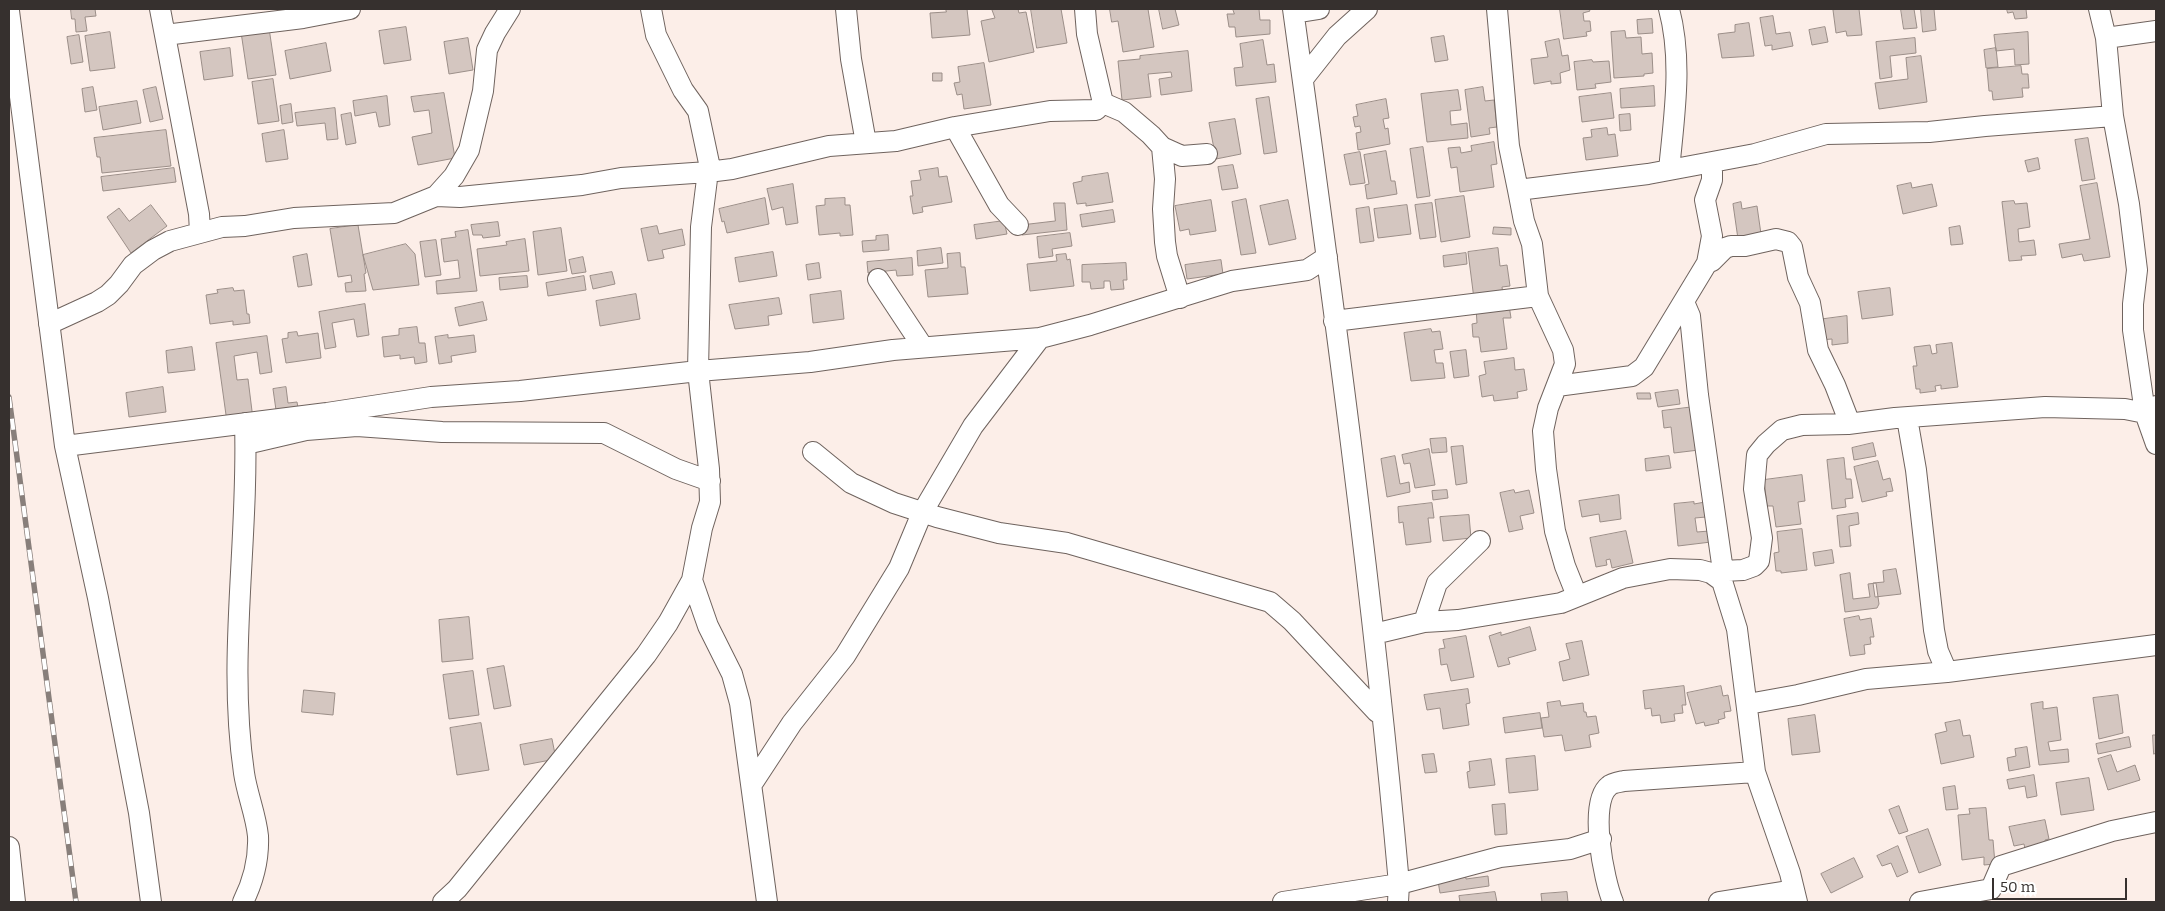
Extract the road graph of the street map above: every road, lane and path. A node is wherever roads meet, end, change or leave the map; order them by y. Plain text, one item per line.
1 (160, 9) edge
2 (350, 9) edge
3 (510, 9) edge
4 (651, 9) edge
5 (846, 9) edge
6 (1085, 9) edge
7 (1319, 9) edge
8 (1367, 9) edge
9 (1497, 9) edge
10 (1669, 9) edge
11 (2099, 9) edge
12 (1294, 11) edge
13 (9, 12) edge
14 (2156, 31) edge
15 (165, 35) junction
16 (2106, 38) junction
17 (1303, 79) junction
18 (1103, 103) junction
19 (2113, 116) junction
20 (955, 126) junction
21 (866, 144) junction
22 (1162, 147) junction
23 (1207, 154) dead end
24 (1712, 162) junction
25 (1669, 170) junction
26 (708, 172) junction
27 (1518, 190) junction
28 (436, 196) junction
29 (1018, 225) dead end
30 (200, 232) junction
31 (1327, 257) junction
32 (1708, 263) junction
33 (878, 279) dead end
34 (1538, 296) junction
35 (1180, 298) junction
36 (1684, 302) junction
37 (1334, 322) junction
38 (49, 324) junction
39 (1040, 338) junction
40 (923, 347) junction
41 (698, 371) junction
42 (1557, 386) junction
43 (2150, 410) edge
44 (1907, 418) junction
45 (245, 423) junction
46 (1848, 424) junction
47 (246, 444) junction
48 (2156, 444) edge
49 (64, 446) junction
50 (813, 452) dead end
51 (710, 481) junction
52 (922, 513) junction
53 (1480, 541) dead end
54 (1723, 576) junction
55 (692, 580) junction
56 (1577, 596) junction
57 (1424, 622) junction
58 (1374, 634) junction
59 (2156, 645) edge
60 (1947, 672) junction
61 (1748, 704) junction
62 (1377, 712) dead end
63 (1755, 772) junction
64 (752, 784) junction
65 (2156, 822) edge
66 (1601, 840) junction
67 (9, 847) edge
68 (1398, 893) edge
69 (1796, 896) edge
70 (1993, 896) edge
71 (15, 902) edge
72 (151, 902) edge
73 (243, 902) edge
74 (443, 902) edge
75 (767, 902) edge
76 (1283, 902) edge
77 (1613, 902) edge
78 (1719, 902) edge
79 (1920, 902) edge

1 - 15 street
2 - 15 street
3 - 28 street
4 - 26 street
5 - 21 street
6 - 18 street
7 - 12 street
8 - 17 street
9 - 27 street
10 - 25 street
11 - 16 street
12 - 17 street
13 - 38 street
14 - 16 street
15 - 30 street
16 - 19 street
17 - 31 street
18 - 20 street
18 - 22 street
19 - 24 street
19 - 43 street
20 - 21 street
20 - 29 street
21 - 26 street
22 - 23 street
22 - 35 street
24 - 25 street
24 - 32 street
25 - 27 street
26 - 28 street
26 - 41 street
27 - 34 street
28 - 30 street
30 - 38 street
31 - 35 street
31 - 37 street
32 - 36 street
32 - 46 street
33 - 40 street
34 - 37 street
34 - 42 street
35 - 39 street
36 - 42 street
36 - 54 street
37 - 58 street
38 - 49 street
39 - 40 street
39 - 52 street
40 - 41 street
41 - 45 street
41 - 51 street
42 - 56 street
43 - 44 street
43 - 48 street
44 - 46 street
44 - 60 street
45 - 47 street
45 - 49 street
46 - 54 street
47 - 51 street
47 - 73 street
49 - 72 street
50 - 52 street
51 - 55 street
52 - 62 street
52 - 64 street
53 - 57 street
54 - 56 street
54 - 61 street
55 - 64 street
55 - 74 street
56 - 57 street
57 - 58 street
58 - 68 street
59 - 60 street
60 - 61 street
61 - 63 street
63 - 66 street
63 - 69 street
64 - 75 street
65 - 70 street
66 - 68 street
66 - 77 street
67 - 71 street
68 - 76 street
69 - 78 street
70 - 79 street

